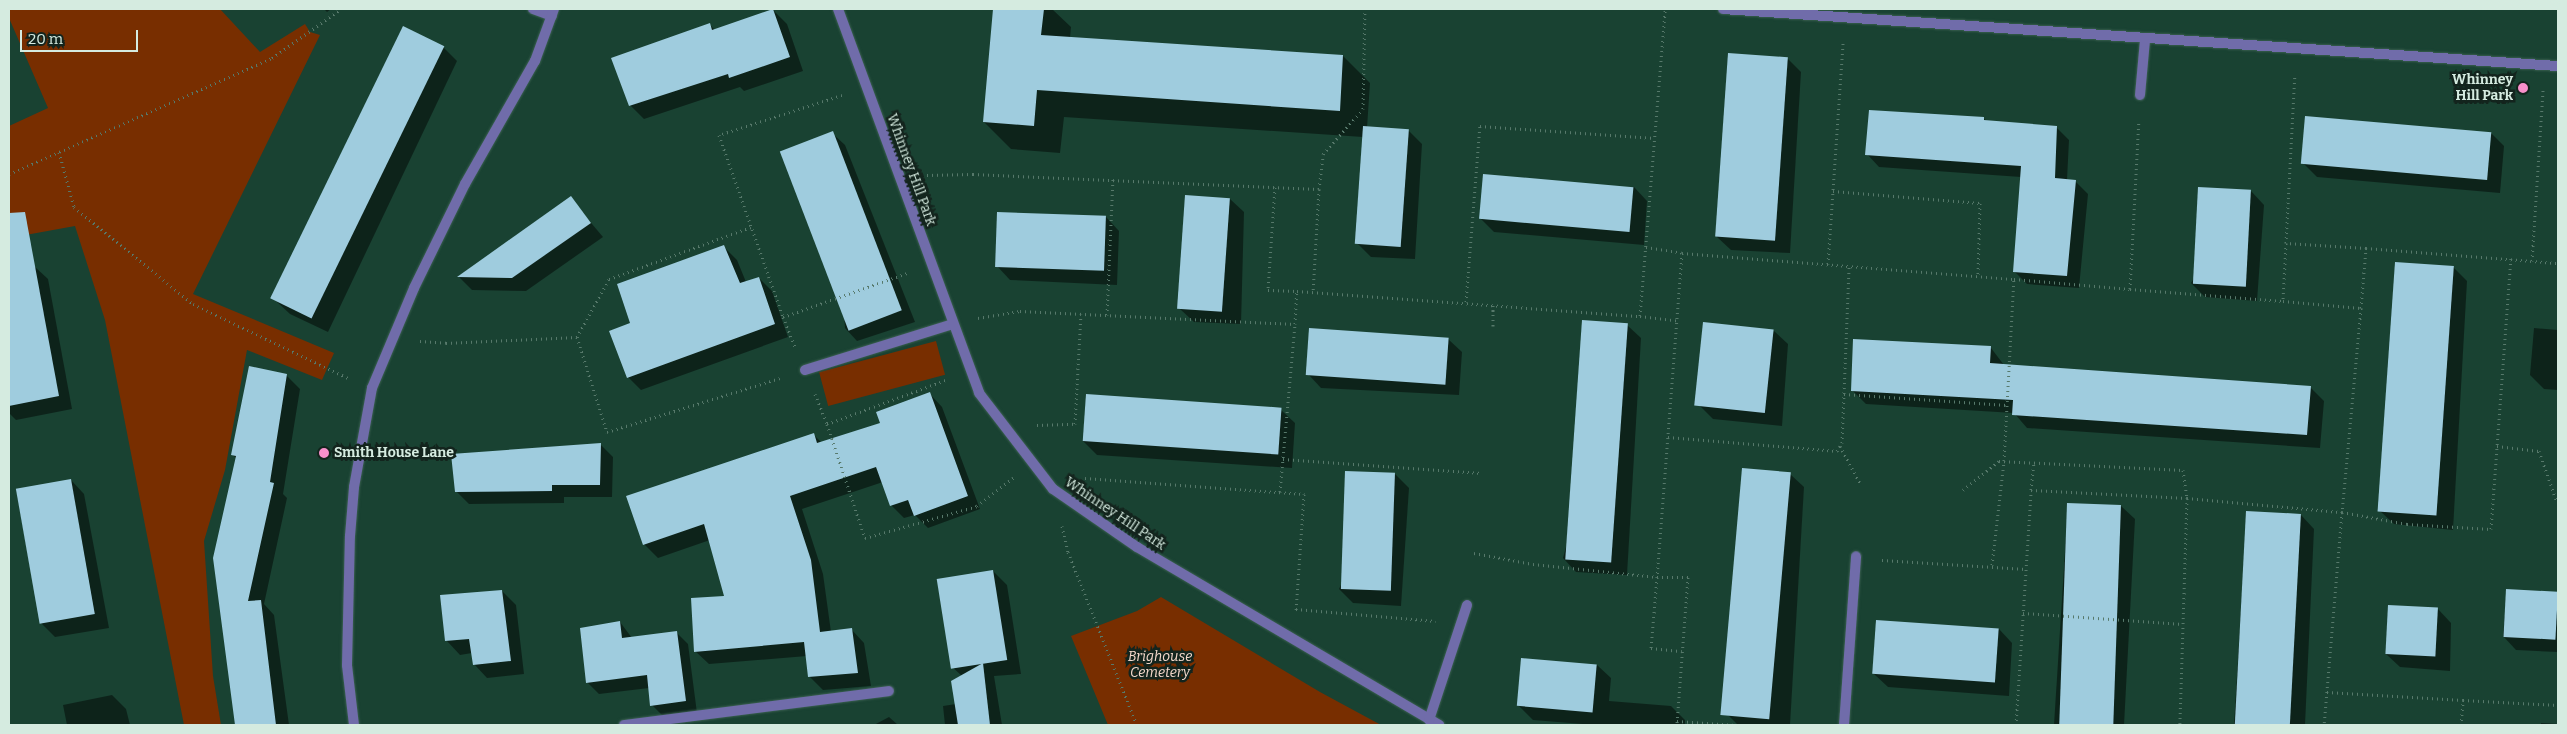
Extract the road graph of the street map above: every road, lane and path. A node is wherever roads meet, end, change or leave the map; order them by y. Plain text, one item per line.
1 (341, 9) edge
2 (533, 9) edge
3 (838, 9) edge
4 (1365, 9) edge
5 (1665, 9) edge
6 (1723, 9) edge
7 (553, 12) edge
8 (1845, 18) junction
9 (2145, 40) junction
10 (2297, 49) junction
11 (2544, 65) junction
12 (2558, 66) edge
13 (866, 87) junction
14 (2140, 95) dead end
15 (2139, 120) dead end
16 (1655, 138) junction
17 (59, 152) junction
18 (9, 174) edge
19 (899, 177) junction
20 (1113, 180) junction
21 (1275, 187) junction
22 (1319, 189) junction
23 (1833, 191) junction
24 (751, 227) junction
25 (2286, 243) junction
26 (1646, 247) junction
27 (2366, 248) junction
28 (1682, 253) junction
29 (2511, 259) junction
30 (2532, 261) junction
31 (2558, 263) edge
32 (932, 264) junction
33 (1828, 264) junction
34 (1849, 266) junction
35 (1978, 276) junction
36 (2014, 279) junction
37 (2130, 289) junction
38 (1297, 291) junction
39 (1313, 292) junction
40 (2283, 301) junction
41 (1466, 302) junction
42 (1493, 305) junction
43 (2361, 308) junction
44 (1081, 314) junction
45 (1107, 315) junction
46 (1636, 316) junction
47 (783, 317) junction
48 (1678, 321) junction
49 (954, 324) junction
50 (1295, 324) junction
51 (1493, 326) dead end
52 (577, 337) junction
53 (392, 339) junction
54 (806, 370) junction
55 (971, 371) junction
56 (372, 388) junction
57 (1844, 394) junction
58 (2007, 405) junction
59 (827, 424) junction
60 (1007, 430) junction
61 (1668, 437) junction
62 (1840, 446) junction
63 (2497, 446) junction
64 (1283, 459) junction
65 (1031, 461) junction
66 (2004, 461) junction
67 (2034, 462) junction
68 (1482, 473) dead end
69 (1042, 475) junction
70 (1861, 485) dead end
71 (1053, 489) junction
72 (1963, 490) dead end
73 (2031, 490) junction
74 (1280, 492) junction
75 (2187, 498) junction
76 (2557, 502) dead end
77 (2342, 512) junction
78 (1474, 553) dead end
79 (1856, 558) joint
80 (1992, 566) junction
81 (2026, 569) junction
82 (1657, 577) junction
83 (1467, 605) dead end
84 (1296, 608) junction
85 (2023, 613) junction
86 (1460, 624) junction
87 (2183, 624) junction
88 (1293, 640) junction
89 (1682, 651) junction
90 (888, 691) dead end
91 (2327, 692) junction
92 (2463, 700) junction
93 (2558, 705) edge
94 (1429, 720) junction
95 (1677, 723) edge
96 (354, 725) edge
97 (624, 725) edge
98 (1137, 725) edge
99 (1438, 725) edge
100 (1736, 725) edge
101 (1844, 725) edge
102 (2016, 725) edge
103 (2180, 725) edge
104 (2324, 725) edge
105 (2461, 725) edge

1 - 17 path
2 - 7 street
3 - 13 street, Whinney Hill Park
4 - 22 path
5 - 16 path
6 - 8 street
7 - 53 street
8 - 9 street
8 - 23 path
9 - 10 street
9 - 14 street
10 - 11 street
10 - 25 path
11 - 12 street
11 - 30 path
13 - 19 street, Whinney Hill Park
13 - 24 path
15 - 37 path
16 - 26 path
16 - 41 path
17 - 18 path
17 - 56 path
19 - 20 path
19 - 32 street, Whinney Hill Park
20 - 21 path
20 - 45 path
21 - 22 path
21 - 38 path
22 - 39 path
23 - 33 path
23 - 35 path
24 - 47 path
24 - 52 path
25 - 27 path
25 - 40 path
26 - 28 path
26 - 46 path
27 - 29 path
27 - 43 path
28 - 33 path
28 - 48 path
29 - 30 path
29 - 63 path
30 - 31 path
32 - 47 path
32 - 49 street, Whinney Hill Park
33 - 34 path
34 - 35 path
34 - 57 path
35 - 36 path
36 - 37 path
36 - 58 path
37 - 40 path
38 - 39 path
38 - 50 path
39 - 41 path
40 - 43 path
41 - 42 path
42 - 46 path
42 - 51 path
43 - 77 path
44 - 45 path
44 - 49 path
44 - 60 path
45 - 50 path
46 - 48 path
47 - 54 path
48 - 61 path
49 - 54 street
49 - 55 street, Whinney Hill Park
50 - 64 path
52 - 53 path
52 - 54 path
53 - 56 street
54 - 59 path
55 - 59 path
55 - 60 street, Whinney Hill Park
56 - 96 street
57 - 58 path
57 - 62 path
58 - 66 path
59 - 65 path
60 - 65 street, Whinney Hill Park
61 - 62 path
61 - 82 path
62 - 70 path
63 - 76 path
63 - 77 path
64 - 68 path
64 - 74 path
65 - 69 street, Whinney Hill Park
66 - 67 path
66 - 72 path
66 - 80 path
67 - 73 path
67 - 75 path
69 - 71 street, Whinney Hill Park
69 - 74 path
71 - 88 street, Whinney Hill Park
71 - 98 path
73 - 75 path
73 - 81 path
74 - 84 path
75 - 77 path
75 - 87 path
77 - 91 path
78 - 82 path
79 - 80 path
79 - 101 street
80 - 81 path
81 - 85 path
82 - 89 path
82 - 89 path
83 - 86 street
84 - 86 path
84 - 88 path
85 - 87 path
85 - 102 path
86 - 94 street
87 - 103 path
88 - 94 street, Whinney Hill Park
89 - 95 path
90 - 97 street
91 - 92 path
91 - 104 path
92 - 93 path
92 - 105 path
94 - 99 street, Whinney Hill Park
95 - 100 path

